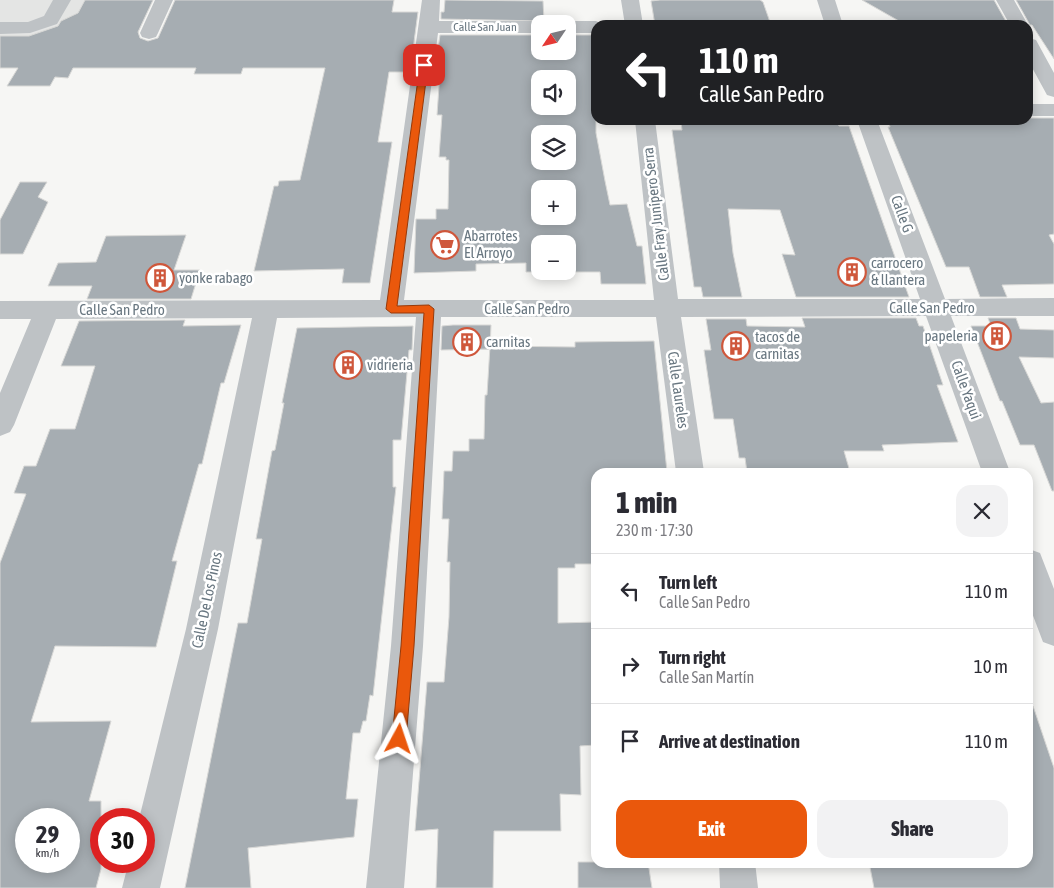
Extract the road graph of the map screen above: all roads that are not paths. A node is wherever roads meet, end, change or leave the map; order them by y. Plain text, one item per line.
1 (62, 0) edge
2 (164, 0) edge
3 (431, 0) edge
4 (630, 0) edge
5 (826, 0) edge
6 (1005, 0) edge
7 (633, 20) edge
8 (832, 20) edge
9 (1015, 20) edge
10 (429, 27) junction
11 (531, 27) edge
12 (576, 27) edge
13 (591, 27) edge
14 (0, 28) edge
15 (149, 33) dead end
16 (1033, 51) edge
17 (1054, 90) edge
18 (1033, 110) edge
19 (1054, 110) edge
20 (646, 125) edge
21 (869, 125) edge
22 (1054, 307) edge
23 (667, 308) junction
24 (936, 308) junction
25 (391, 309) junction
26 (429, 309) junction
27 (0, 310) edge
28 (47, 310) junction
29 (266, 310) junction
30 (0, 425) edge
31 (689, 468) edge
32 (995, 468) edge
33 (1033, 573) edge
34 (1054, 632) edge
35 (737, 868) edge
36 (141, 888) edge
37 (385, 888) edge
38 (739, 888) edge

1 - 14 street
2 - 15 street
3 - 10 street
4 - 7 street
5 - 8 street
6 - 9 street
10 - 11 street, Calle San Juan
10 - 25 street
12 - 13 street
16 - 17 street
18 - 19 street
20 - 23 street, Calle Fray Junípero Serra
21 - 24 street, Calle G
22 - 24 street, Calle San Pedro
23 - 24 street, Calle San Pedro
23 - 26 street, Calle San Pedro
23 - 31 street, Calle Laureles
24 - 32 street, Calle Yaqui
25 - 26 street, Calle San Pedro
25 - 29 street, Calle San Pedro
26 - 37 street
27 - 28 street, Calle San Pedro
28 - 29 street, Calle San Pedro
28 - 30 street
29 - 36 street, Calle De Los Pinos
33 - 34 street
35 - 38 street

